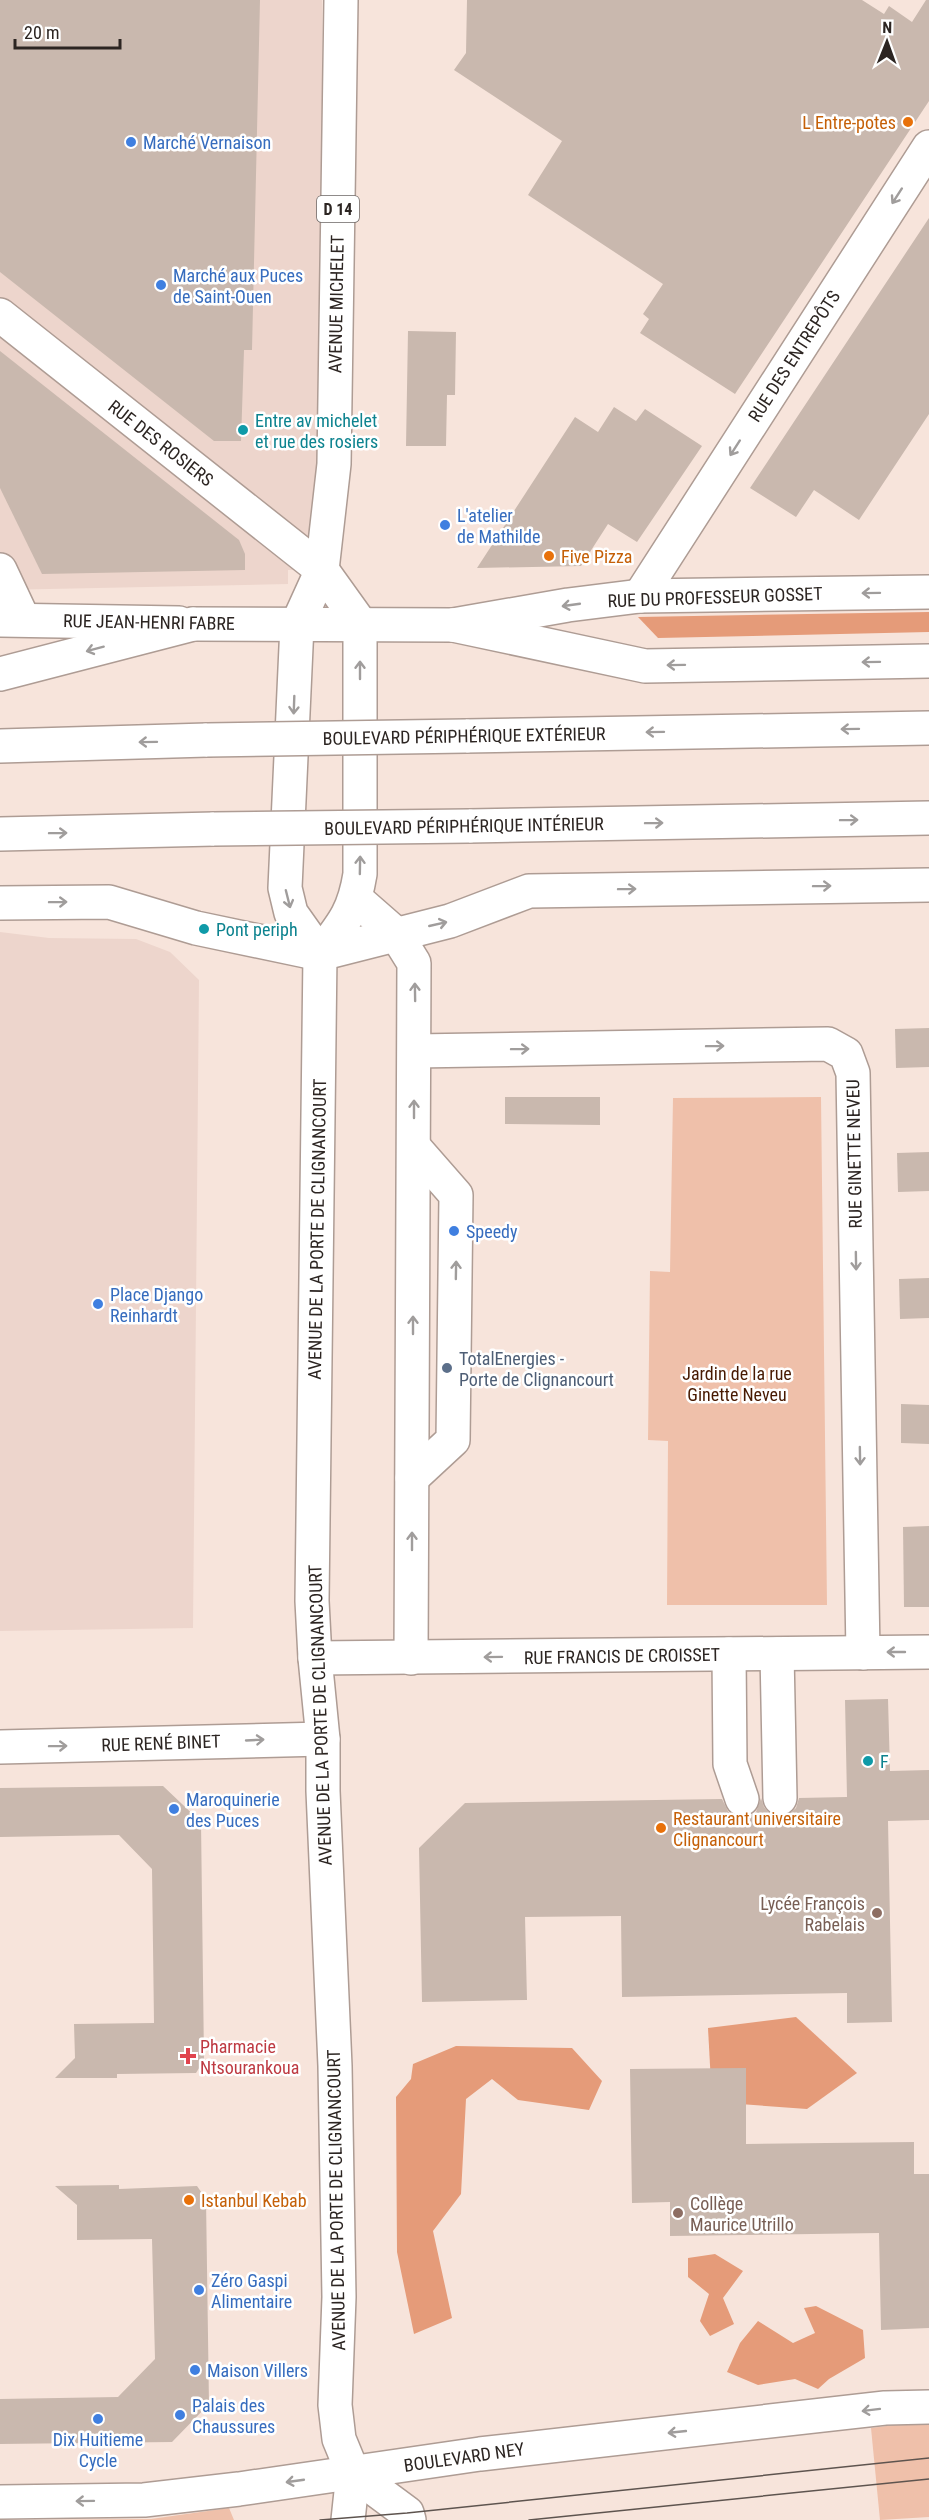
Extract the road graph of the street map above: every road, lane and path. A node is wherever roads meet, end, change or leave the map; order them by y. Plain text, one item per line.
1 (341, 0) edge
2 (929, 147) edge
3 (0, 315) edge
4 (322, 570) junction
5 (1, 572) edge
6 (929, 592) edge
7 (640, 596) junction
8 (12, 620) edge
9 (360, 623) junction
10 (193, 624) junction
11 (297, 625) junction
12 (453, 625) junction
13 (929, 661) edge
14 (0, 674) edge
15 (929, 728) edge
16 (0, 746) edge
17 (929, 818) edge
18 (0, 834) edge
19 (929, 885) edge
20 (356, 899) junction
21 (0, 903) edge
22 (396, 934) junction
23 (320, 954) junction
24 (415, 1051) junction
25 (414, 1147) junction
26 (455, 1346) junction
27 (412, 1384) junction
28 (454, 1390) junction
29 (412, 1422) junction
30 (412, 1478) junction
31 (929, 1652) edge
32 (863, 1653) junction
33 (729, 1654) junction
34 (777, 1654) junction
35 (315, 1658) junction
36 (411, 1658) junction
37 (323, 1739) junction
38 (0, 1747) edge
39 (780, 1798) dead end
40 (742, 1799) dead end
41 (929, 2407) edge
42 (353, 2473) junction
43 (0, 2502) edge
44 (348, 2520) edge
45 (409, 2520) edge

1 - 4 main road, AVENUE MICHELET / D 14
2 -> 7 main road, RUE DES ENTREPÔTS
3 - 4 main road, RUE DES ROSIERS
4 - 9 main road
4 - 11 main road
5 - 8 main road
6 -> 7 main road, RUE DU PROFESSEUR GOSSET
7 -> 12 main road, RUE DU PROFESSEUR GOSSET
8 - 10 main road, RUE JEAN-HENRI FABRE
9 - 11 main road, RUE JEAN-HENRI FABRE
9 - 12 main road, RUE DU PROFESSEUR GOSSET
20 -> 9 main road
10 - 11 main road, RUE JEAN-HENRI FABRE
10 -> 14 main road
11 -> 23 main road
13 -> 12 main road
15 -> 16 main road, BOULEVARD PÉRIPHÉRIQUE EXTÉRIEUR, bridge
18 -> 17 main road, BOULEVARD PÉRIPHÉRIQUE INTÉRIEUR, bridge
22 -> 19 main road
20 - 22 main road
20 - 23 main road
21 -> 23 main road
22 - 23 main road
24 -> 22 main road
23 - 35 main road, AVENUE DE LA PORTE DE CLIGNANCOURT
25 -> 24 main road
24 -> 32 main road, RUE GINETTE NEVEU
26 -> 25 main road
27 -> 25 main road
26 - 27 main road
26 - 28 main road
27 - 29 main road
28 - 29 main road
28 - 30 main road
29 - 30 main road
36 -> 30 main road
31 -> 32 main road, RUE FRANCIS DE CROISSET
32 - 34 main road, RUE FRANCIS DE CROISSET
33 - 34 main road, RUE FRANCIS DE CROISSET
33 -> 36 main road, RUE FRANCIS DE CROISSET
33 - 40 main road
34 - 39 main road
35 - 36 main road, RUE FRANCIS DE CROISSET
35 - 37 main road, AVENUE DE LA PORTE DE CLIGNANCOURT
38 -> 37 main road, RUE RENÉ BINET
37 - 42 main road, AVENUE DE LA PORTE DE CLIGNANCOURT
41 -> 42 main road, BOULEVARD NEY
42 -> 43 main road, BOULEVARD NEY
42 - 44 main road
42 - 45 main road

